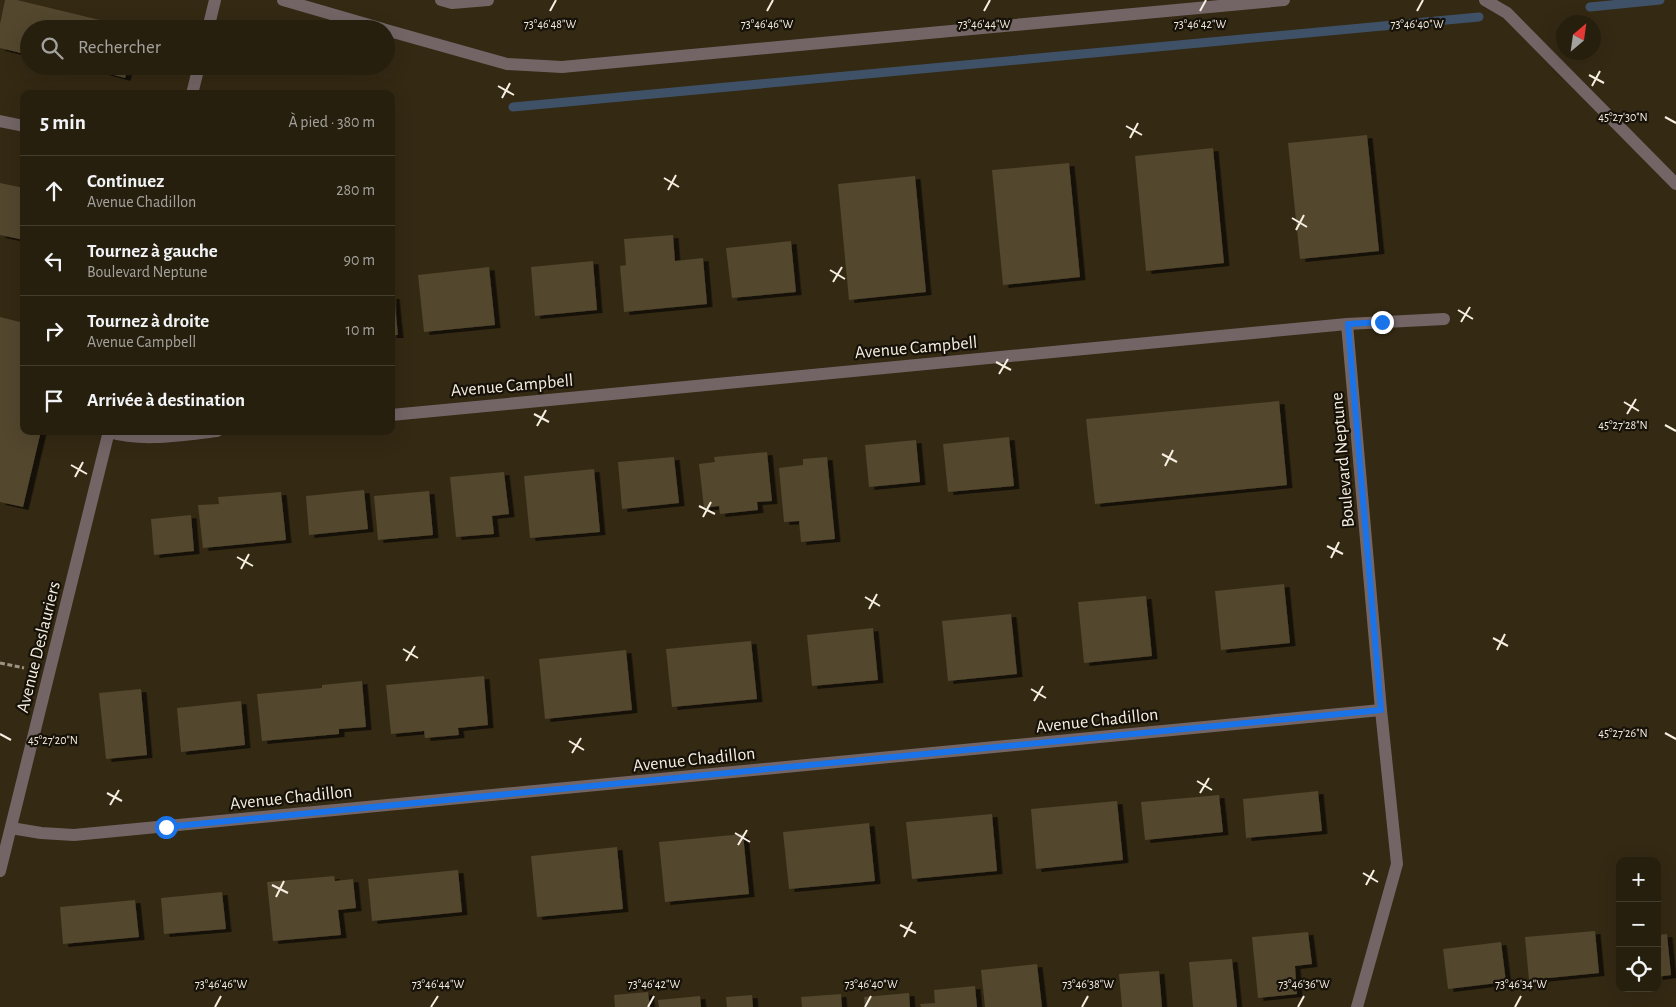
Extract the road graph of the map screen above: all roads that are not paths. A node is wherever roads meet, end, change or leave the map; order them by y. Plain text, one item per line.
1 (215, 0) edge
2 (282, 0) edge
3 (441, 0) edge
4 (488, 0) edge
5 (1284, 0) edge
6 (1485, 0) edge
7 (210, 20) edge
8 (352, 20) edge
9 (395, 33) edge
10 (197, 75) edge
11 (193, 90) edge
12 (0, 121) edge
13 (20, 125) edge
14 (1676, 184) edge
15 (1444, 319) dead end
16 (1348, 324) junction
17 (395, 415) edge
18 (108, 435) edge
19 (119, 435) edge
20 (164, 435) edge
21 (1381, 710) junction
22 (11, 828) junction
23 (0, 871) edge
24 (1357, 1007) edge

1 - 7 street
2 - 8 street
3 - 4 street
5 - 9 street
6 - 14 street
10 - 11 street
12 - 13 street
15 - 16 street, Avenue Campbell
16 - 17 street, Avenue Campbell
16 - 21 street, Boulevard Neptune
18 - 22 street, Avenue Deslauriers
19 - 20 street
21 - 22 street, Avenue Chadillon
21 - 24 street, Boulevard Neptune
22 - 23 street, Avenue Deslauriers

